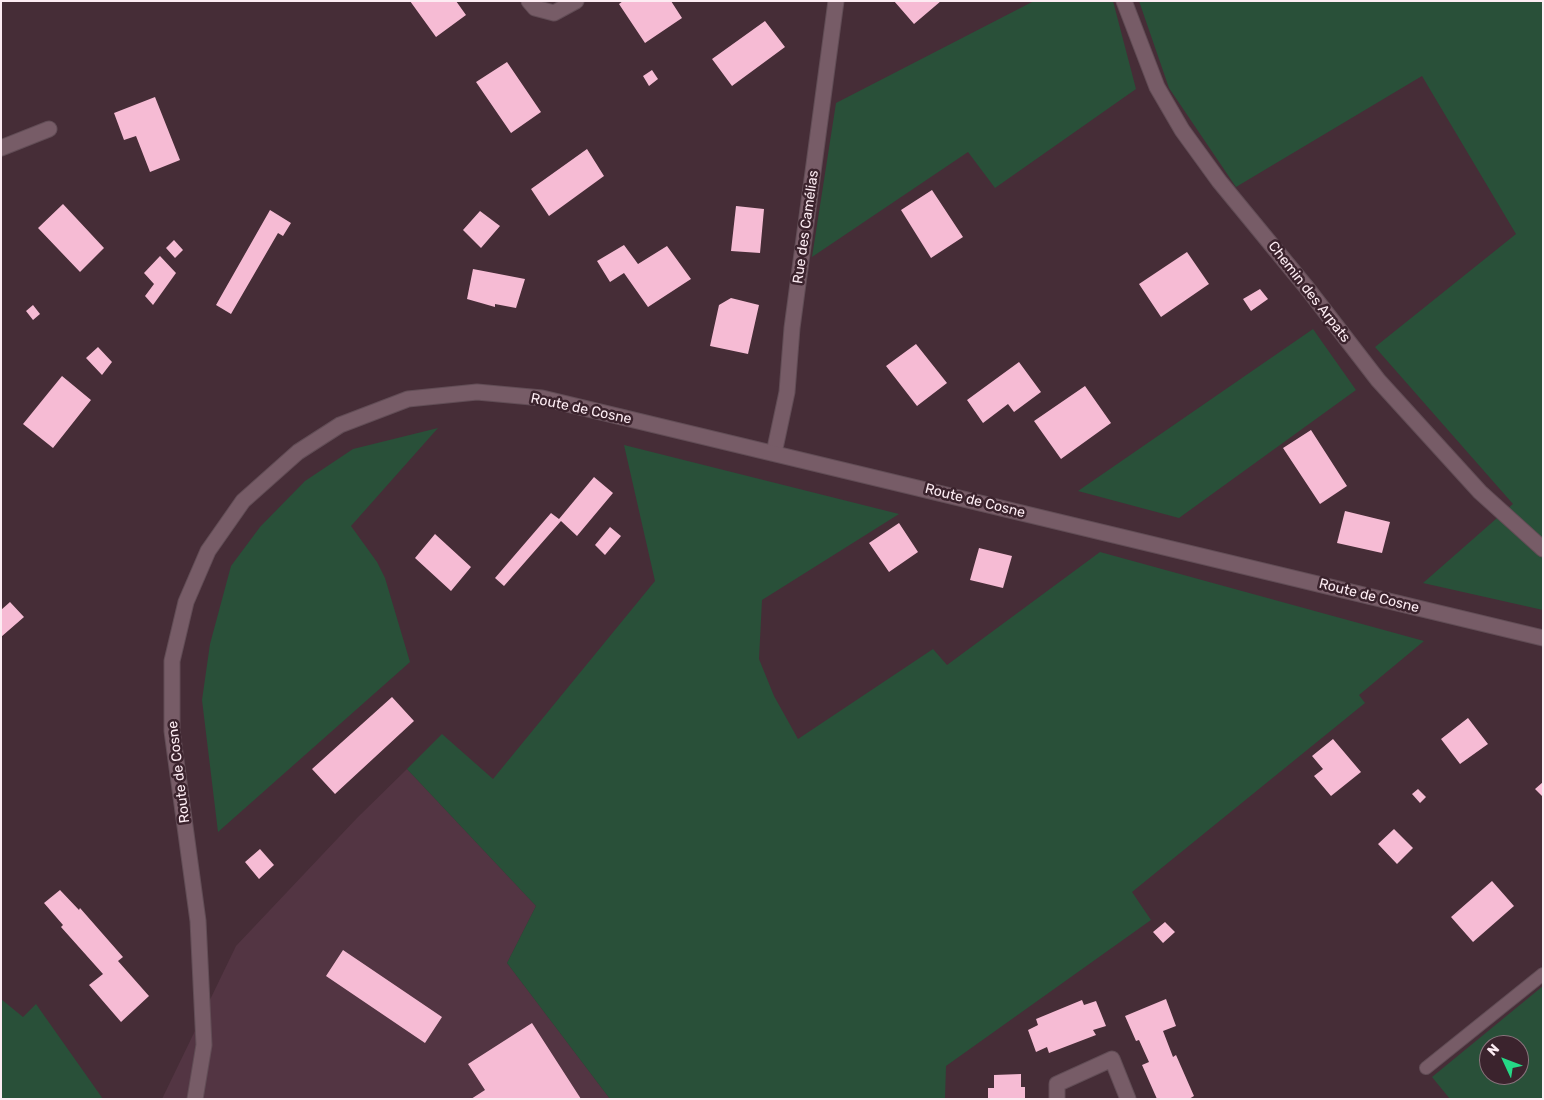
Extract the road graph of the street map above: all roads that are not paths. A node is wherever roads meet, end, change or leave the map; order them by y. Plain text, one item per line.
1 (529, 1) edge
2 (576, 1) edge
3 (836, 1) edge
4 (1124, 1) edge
5 (50, 129) dead end
6 (1, 148) edge
7 (774, 453) junction
8 (1543, 549) edge
9 (1543, 638) edge
10 (1543, 974) edge
11 (1426, 1068) dead end
12 (195, 1099) edge
13 (1057, 1099) edge
14 (1128, 1099) edge

1 - 2 main road
3 - 7 main road, Rue des Camélias
4 - 8 main road, Chemin des Arpats
5 - 6 main road
7 - 9 main road, Route de Cosne
7 - 12 main road, Route de Cosne
10 - 11 lane
13 - 14 main road

